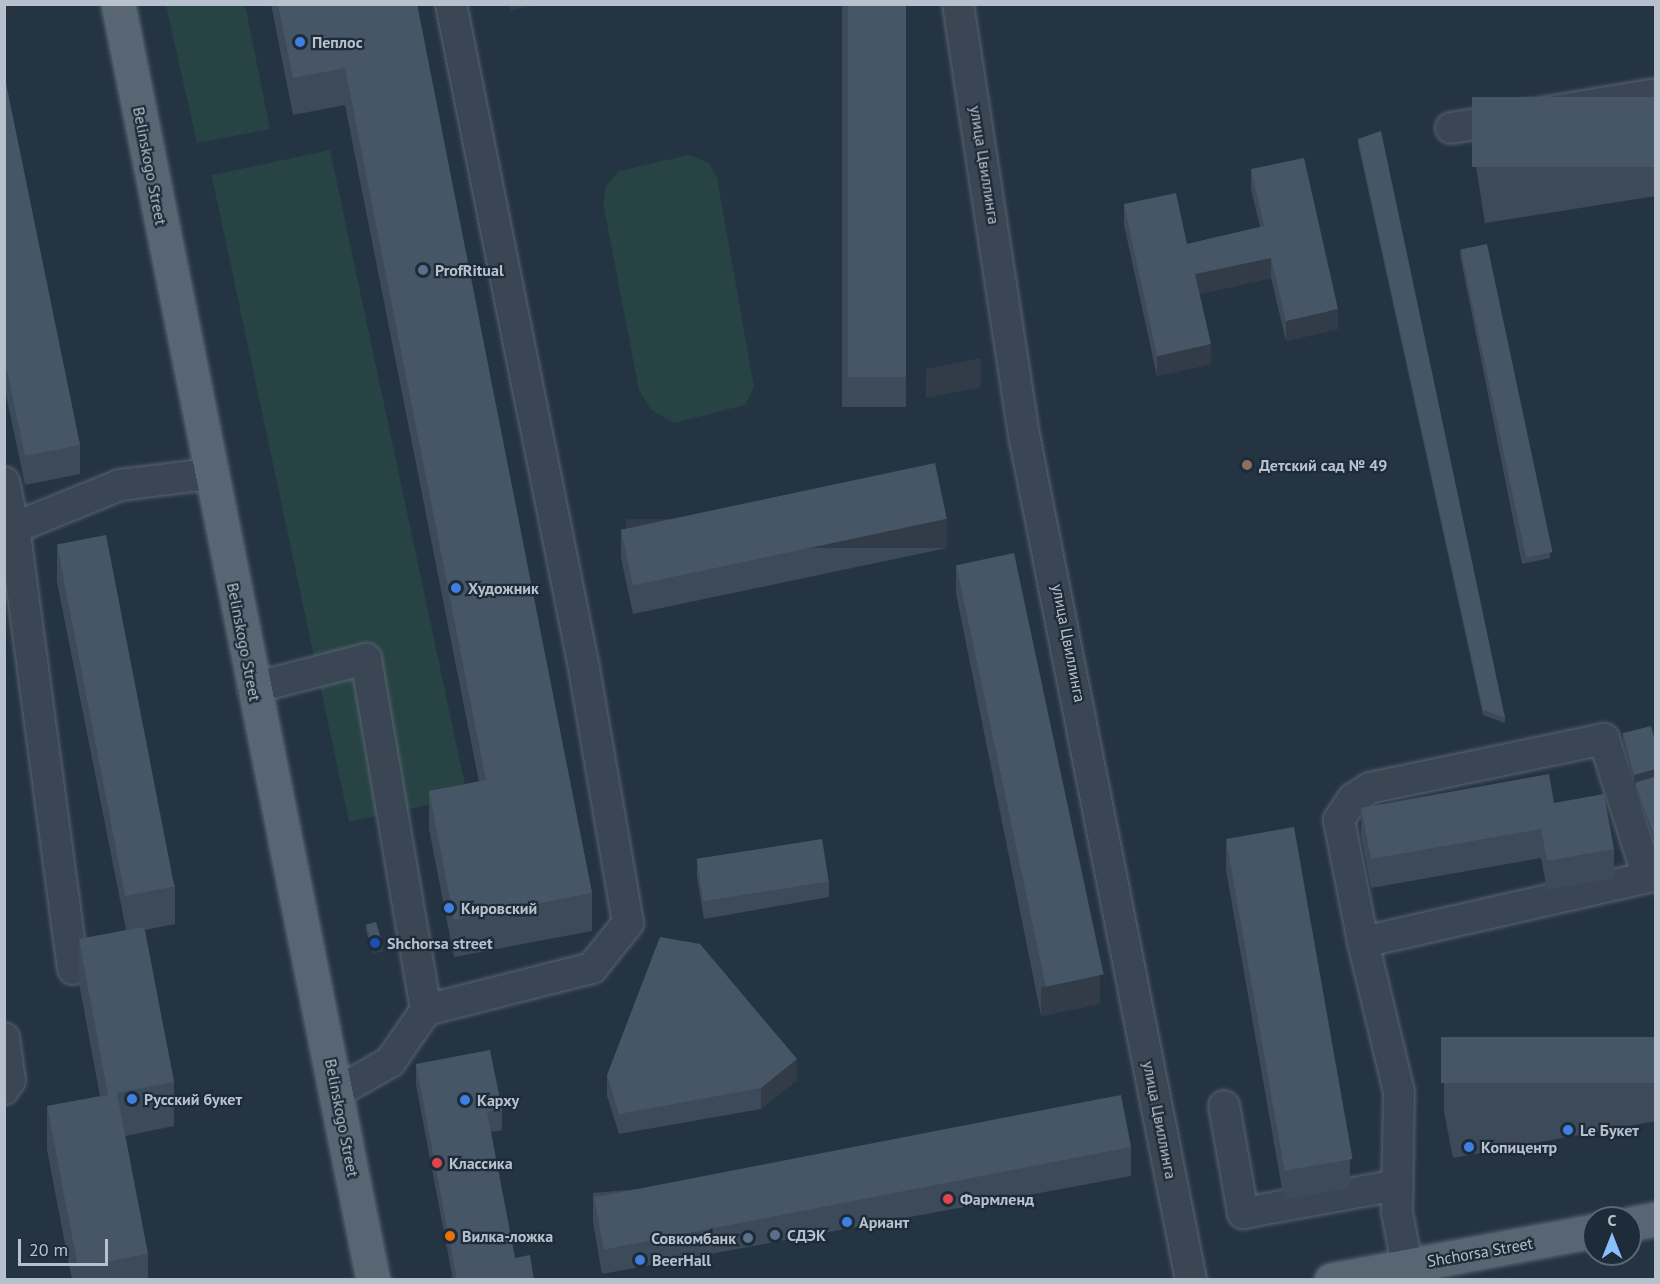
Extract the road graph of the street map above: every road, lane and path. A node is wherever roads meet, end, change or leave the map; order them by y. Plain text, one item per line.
1 (118, 4) edge
2 (451, 4) edge
3 (958, 4) edge
4 (1656, 94) edge
5 (1451, 128) dead end
6 (210, 474) junction
7 (4, 482) edge
8 (14, 528) junction
9 (4, 571) edge
10 (253, 688) junction
11 (1363, 942) junction
12 (74, 969) dead end
13 (426, 1010) junction
14 (4, 1038) edge
15 (4, 1089) edge
16 (337, 1092) junction
17 (1224, 1106) dead end
18 (1397, 1185) junction
19 (1582, 1232) edge
20 (1387, 1272) edge
21 (373, 1280) edge
22 (1191, 1280) edge
23 (1330, 1280) edge

1 - 6 main road, Belinskogo Street
2 - 13 street
3 - 22 street, улица Цвиллинга
4 - 5 street
6 - 8 street
6 - 10 main road, Belinskogo Street
7 - 8 street
8 - 9 street
8 - 12 street
10 - 13 street
10 - 16 main road, Belinskogo Street
11 - 11 street
11 - 18 street
13 - 16 street
14 - 15 street
16 - 21 main road, Belinskogo Street
17 - 18 street
18 - 20 street
19 - 20 main road, Shchorsa Street
20 - 23 main road, Shchorsa Street

